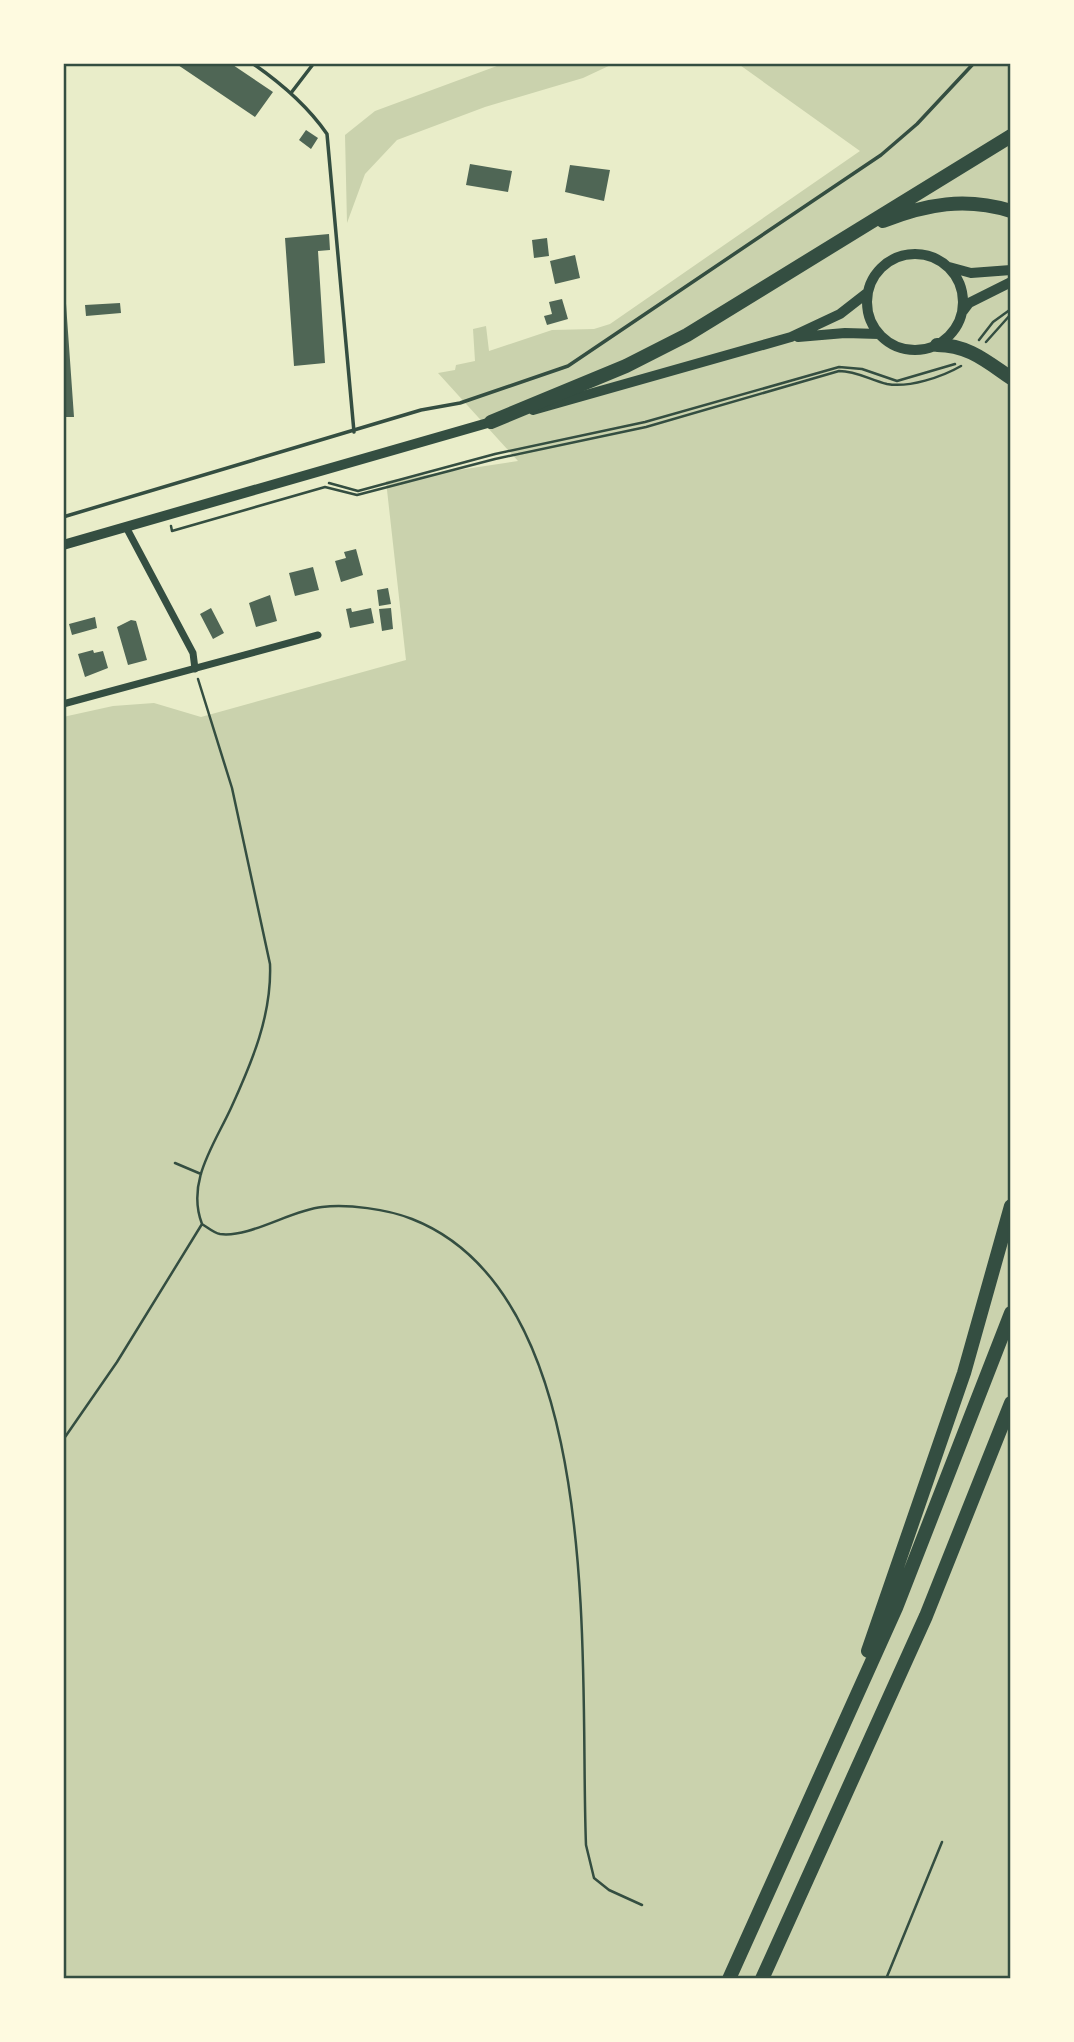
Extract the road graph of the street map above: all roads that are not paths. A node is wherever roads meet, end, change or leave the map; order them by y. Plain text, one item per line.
1 (252, 63) edge
2 (314, 63) edge
3 (974, 63) edge
4 (291, 93) junction
5 (1011, 135) edge
6 (1011, 211) edge
7 (846, 236) junction
8 (949, 267) junction
9 (1011, 270) edge
10 (1011, 282) edge
11 (867, 293) junction
12 (963, 311) junction
13 (879, 334) junction
14 (791, 337) junction
15 (937, 345) junction
16 (1011, 378) edge
17 (491, 422) junction
18 (354, 432) junction
19 (63, 517) edge
20 (127, 527) junction
21 (63, 545) edge
22 (318, 635) dead end
23 (195, 669) junction
24 (63, 704) edge
25 (1011, 1206) edge
26 (1011, 1314) edge
27 (1011, 1403) edge
28 (849, 1715) junction
29 (729, 1979) edge
30 (762, 1979) edge

1 - 4 lane
2 - 4 lane
3 - 18 lane
4 - 18 lane
5 - 7 highway
6 - 7 highway
7 - 17 highway
8 - 9 main road
8 - 11 main road
8 - 12 main road
10 - 12 main road
11 - 13 main road
11 - 14 main road
12 - 15 main road
13 - 14 main road
13 - 15 main road
14 - 17 main road
15 - 16 highway
17 - 20 main road
18 - 19 lane
20 - 21 main road
20 - 23 street
22 - 23 street
23 - 24 street
25 - 28 highway
26 - 28 highway
27 - 30 highway
28 - 29 highway

